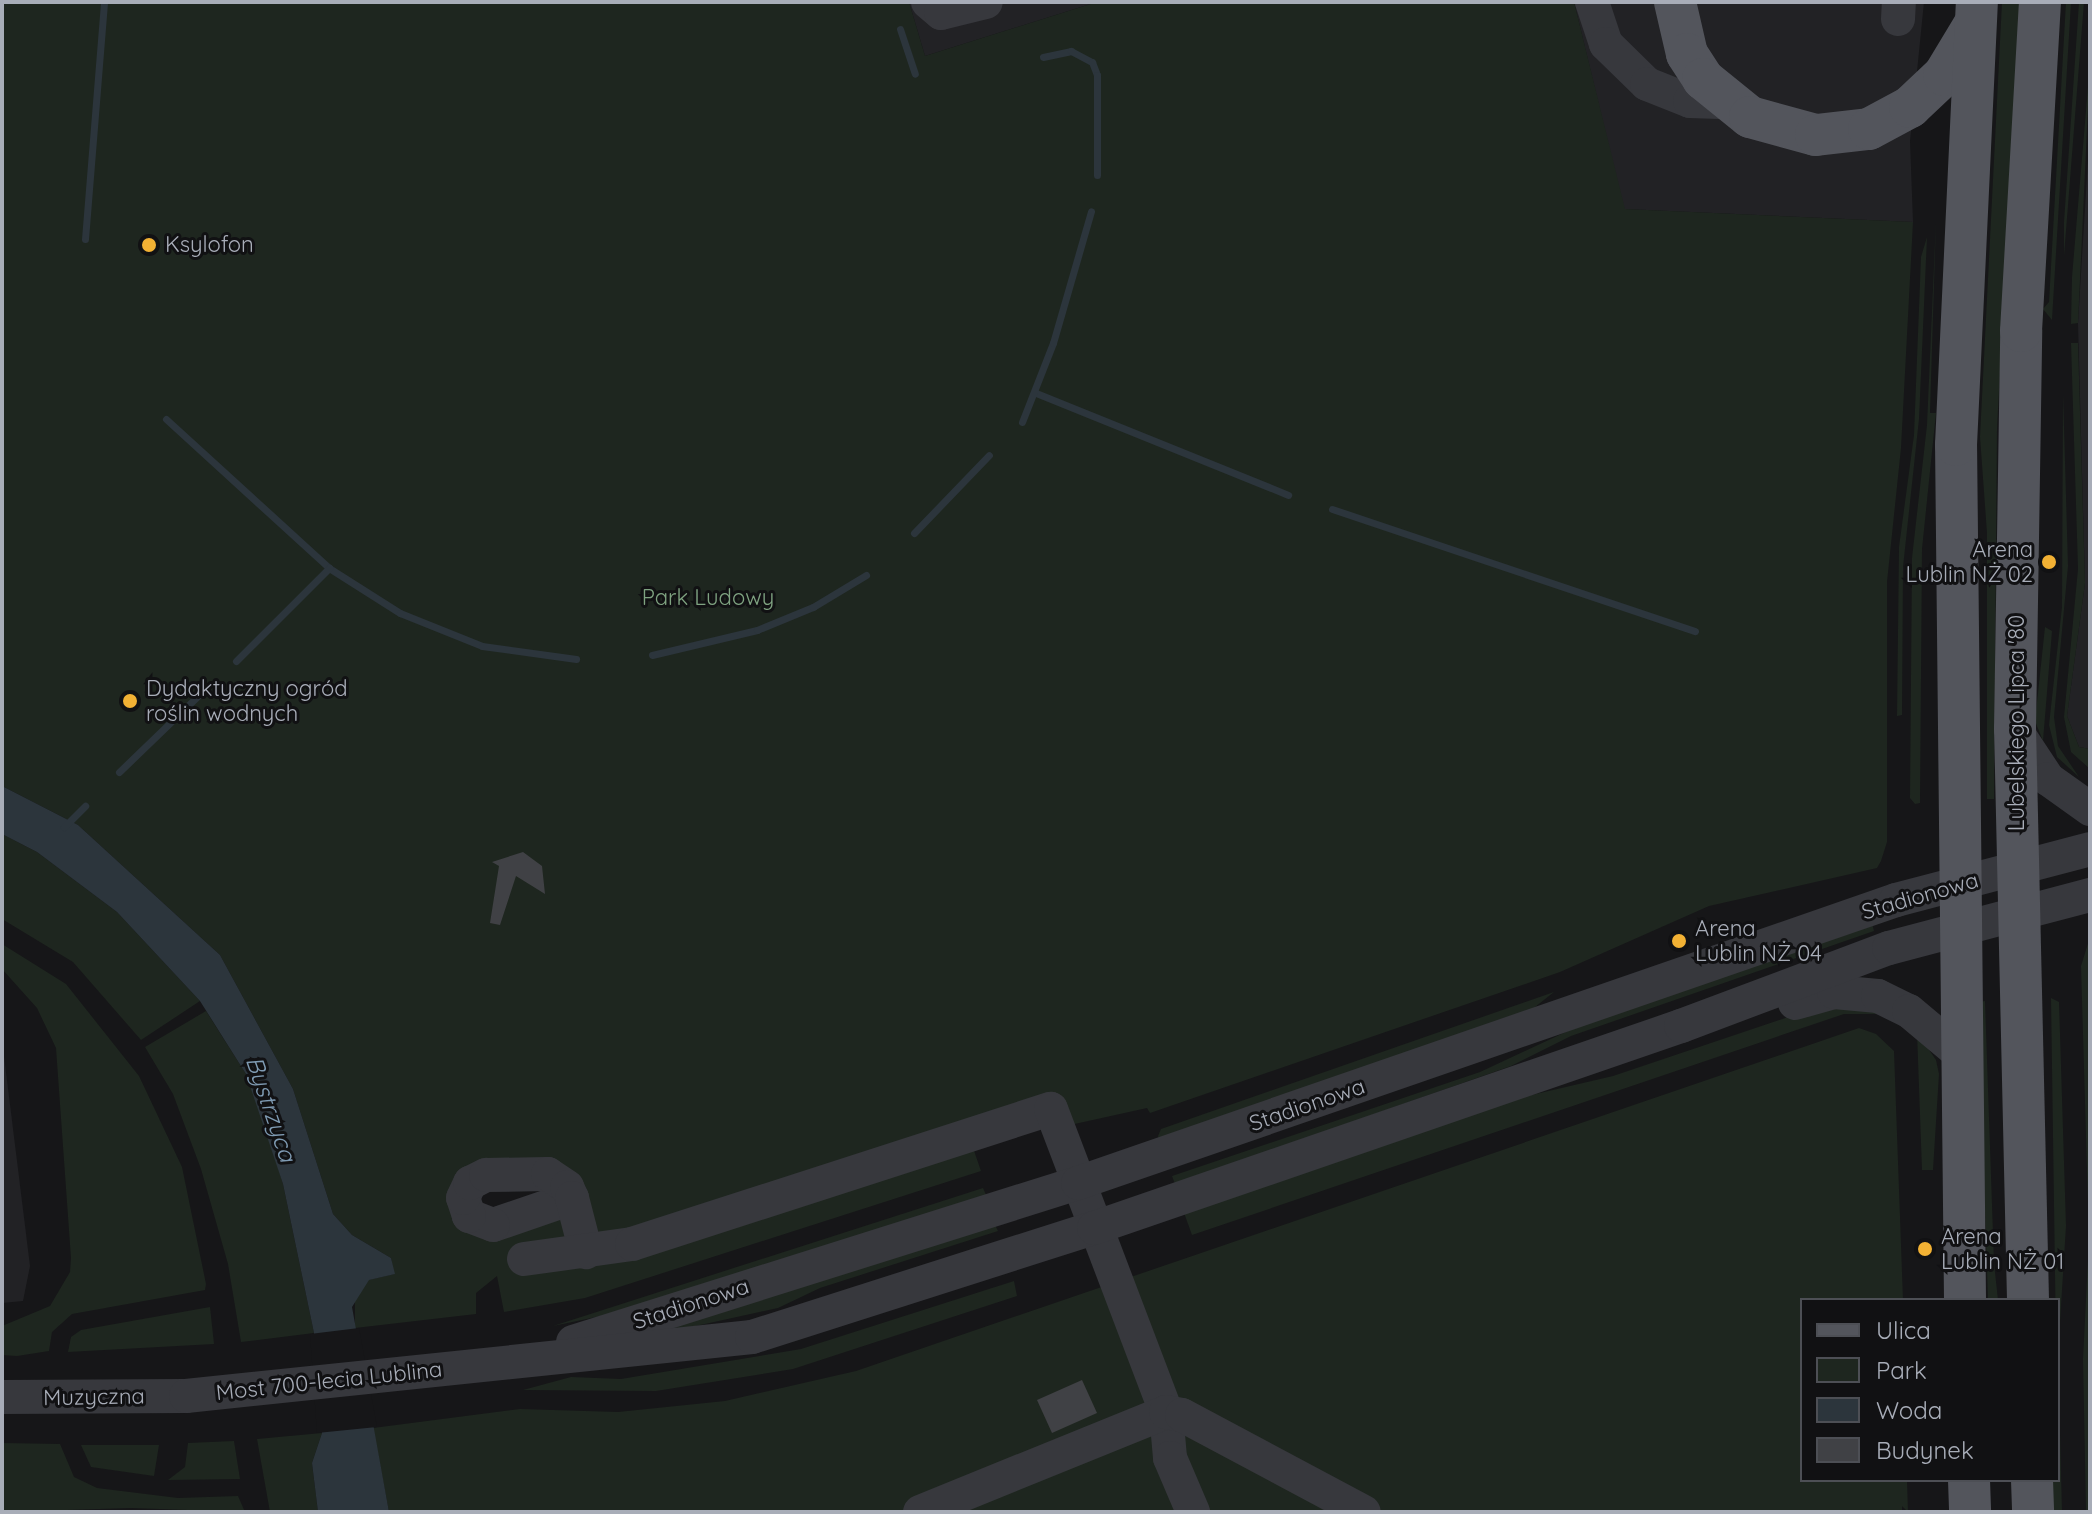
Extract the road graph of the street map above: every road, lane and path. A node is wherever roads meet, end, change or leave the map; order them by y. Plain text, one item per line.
1 (928, 2) edge
2 (986, 2) edge
3 (1592, 2) edge
4 (1675, 2) edge
5 (2040, 2) edge
6 (1976, 10) edge
7 (1727, 102) junction
8 (2015, 729) junction
9 (2090, 809) edge
10 (2090, 849) edge
11 (2017, 868) junction
12 (1957, 884) junction
13 (2090, 895) edge
14 (2020, 914) junction
15 (1958, 929) junction
16 (1681, 1026) junction
17 (1959, 1053) junction
18 (1078, 1183) junction
19 (572, 1198) dead end
20 (1094, 1228) junction
21 (586, 1252) junction
22 (524, 1259) dead end
23 (1965, 1298) edge
24 (2028, 1298) edge
25 (523, 1357) junction
26 (471, 1366) joint
27 (186, 1396) joint
28 (2, 1397) edge
29 (1166, 1412) junction
30 (1969, 1482) edge
31 (2032, 1482) edge
32 (920, 1512) edge
33 (1193, 1512) edge
34 (1364, 1512) edge
35 (1970, 1512) edge
36 (2033, 1512) edge

1 - 2 street
3 - 7 street
4 - 7 main road
5 - 8 main road, Lubelskiego Lipca '80
6 - 7 main road
6 - 12 main road
8 - 9 street
8 - 11 main road, Lubelskiego Lipca '80
10 - 11 street, Stadionowa
11 - 12 street, Stadionowa
11 - 14 main road, Lubelskiego Lipca '80
12 - 15 main road
12 - 18 street, Stadionowa
13 - 14 street, Stadionowa
14 - 15 street, Stadionowa
14 - 24 main road, Lubelskiego Lipca '80
15 - 16 street, Stadionowa
15 - 17 main road
16 - 17 street, Stadionowa
16 - 20 street, Stadionowa
17 - 23 main road
18 - 20 street
18 - 21 street
18 - 25 street, Stadionowa
19 - 21 street
20 - 25 street, Stadionowa
20 - 29 street
21 - 22 street
25 - 26 street, Stadionowa
26 - 27 street, Most 700-lecia Lublina
27 - 28 street, Muzyczna
29 - 32 street
29 - 33 street
29 - 34 street
30 - 35 main road
31 - 36 main road

